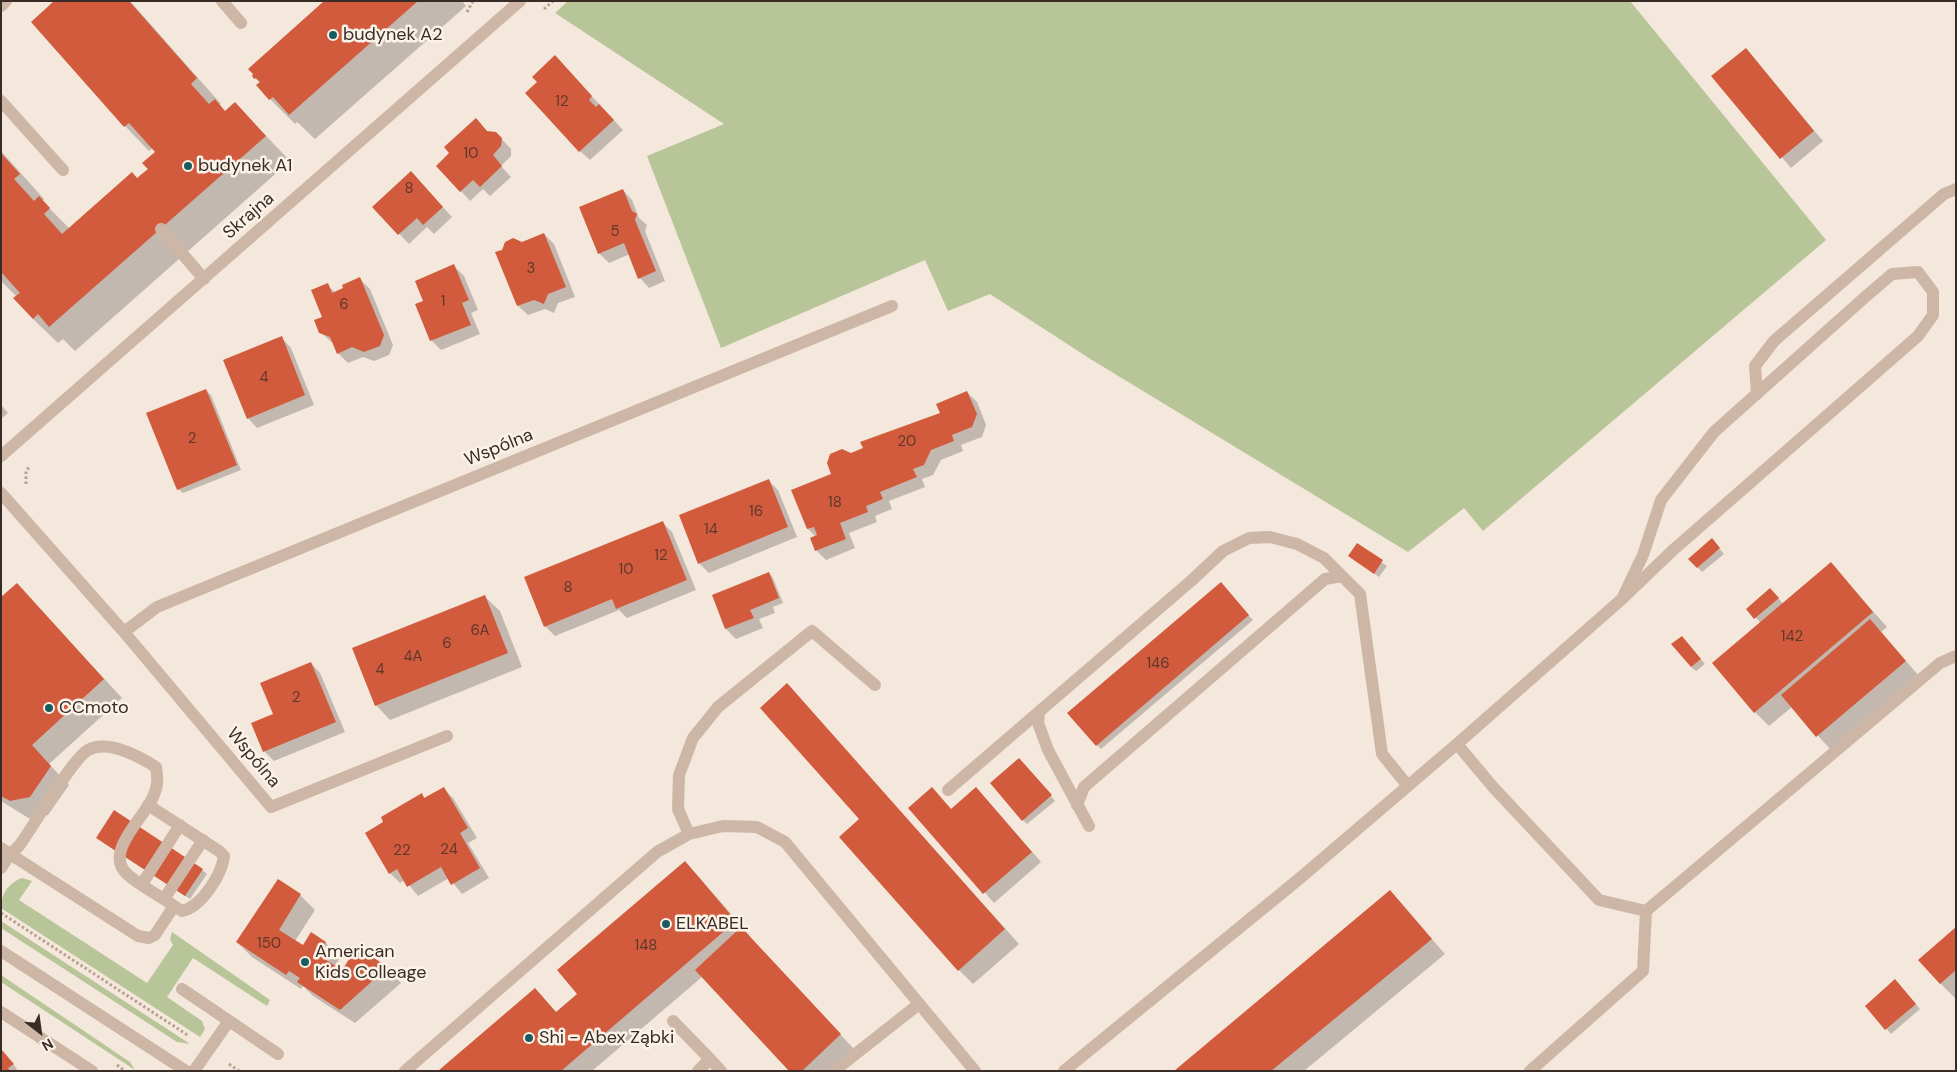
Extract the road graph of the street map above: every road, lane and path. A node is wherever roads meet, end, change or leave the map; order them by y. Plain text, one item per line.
1 (6, 1) edge
2 (222, 1) edge
3 (520, 1) edge
4 (1, 6) edge
5 (241, 22) dead end
6 (1, 101) edge
7 (63, 170) dead end
8 (1956, 189) edge
9 (161, 229) dead end
10 (204, 279) junction
11 (892, 306) dead end
12 (1757, 394) junction
13 (1, 456) edge
14 (1, 493) edge
15 (1342, 576) junction
16 (1622, 599) junction
17 (124, 632) junction
18 (1956, 656) edge
19 (874, 685) dead end
20 (1039, 712) junction
21 (447, 736) dead end
22 (1457, 744) junction
23 (1408, 786) junction
24 (948, 790) dead end
25 (148, 805) junction
26 (1077, 805) junction
27 (180, 825) junction
28 (1089, 826) dead end
29 (689, 834) junction
30 (203, 840) junction
31 (6, 851) edge
32 (1, 868) edge
33 (142, 884) junction
34 (169, 902) junction
35 (1646, 911) junction
36 (1, 913) edge
37 (1, 951) edge
38 (182, 989) dead end
39 (919, 1004) junction
40 (1, 1012) edge
41 (229, 1021) junction
42 (673, 1021) dead end
43 (209, 1050) junction
44 (278, 1054) dead end
45 (710, 1059) junction
46 (185, 1070) edge
47 (92, 1071) edge
48 (239, 1071) edge
49 (405, 1071) edge
50 (698, 1071) edge
51 (720, 1071) edge
52 (834, 1071) edge
53 (974, 1071) edge
54 (1064, 1071) edge
55 (1530, 1071) edge

1 - 4 street
2 - 5 street
3 - 10 street, Skrajna
6 - 7 street
8 - 12 street
9 - 10 street
10 - 13 street, Skrajna
11 - 17 street, Wspólna
12 - 16 street
12 - 16 street
14 - 17 street, Wspólna
15 - 20 street
15 - 23 street
15 - 26 street
16 - 22 street
17 - 21 street, Wspólna
18 - 35 street
19 - 29 street
20 - 24 street
20 - 26 street
22 - 23 street
22 - 35 street
23 - 54 street
25 - 27 street
25 - 31 street
25 - 33 street
26 - 28 street
27 - 30 street
27 - 33 street
29 - 39 street
29 - 49 street
30 - 34 street
30 - 34 street
31 - 32 street
31 - 34 street
33 - 34 street
35 - 55 street
36 - 43 path
37 - 46 street
38 - 41 street
39 - 52 street
39 - 53 street
40 - 47 street
41 - 43 street
41 - 44 street
42 - 45 street
43 - 46 street
43 - 48 path
45 - 50 street
45 - 51 street

